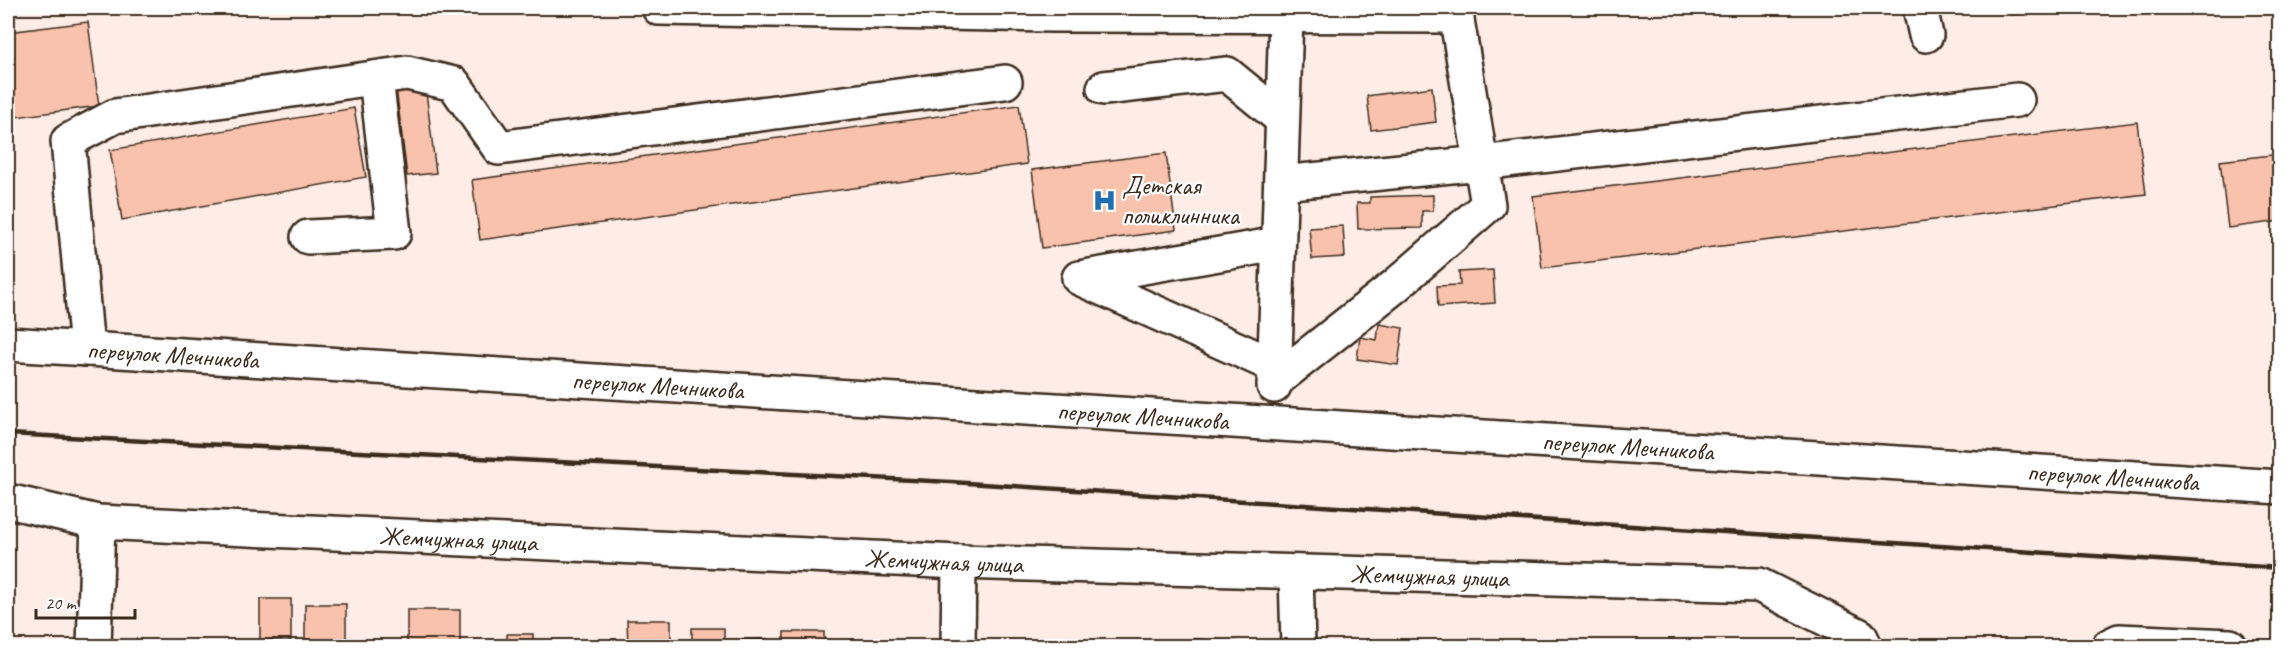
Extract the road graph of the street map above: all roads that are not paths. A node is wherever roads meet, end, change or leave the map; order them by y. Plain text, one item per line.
1 (659, 8) edge
2 (1052, 11) edge
3 (1456, 12) edge
4 (1286, 15) junction
5 (376, 78) junction
6 (1005, 82) dead end
7 (1104, 88) dead end
8 (2017, 100) dead end
9 (1282, 118) junction
10 (1481, 163) junction
11 (1281, 183) junction
12 (308, 237) dead end
13 (1278, 244) junction
14 (8, 344) edge
15 (87, 349) junction
16 (1275, 373) junction
17 (1273, 423) junction
18 (2280, 487) edge
19 (8, 501) edge
20 (98, 522) junction
21 (959, 562) junction
22 (1296, 572) junction
23 (94, 646) edge
24 (958, 646) edge
25 (1298, 646) edge
26 (1865, 646) edge
27 (2109, 646) edge
28 (2230, 646) edge

1 - 2 street
2 - 4 street
3 - 4 street
3 - 10 street
4 - 9 street
5 - 6 street
5 - 12 street
5 - 15 street
7 - 9 street
8 - 10 street
9 - 11 street
10 - 11 street
10 - 16 street
11 - 13 street
13 - 16 street
13 - 16 street
14 - 15 street, переулок Мечникова
15 - 17 street, переулок Мечникова
16 - 17 street
17 - 18 street, переулок Мечникова
19 - 20 street, Жемчужная улица
20 - 21 street, Жемчужная улица
20 - 23 street
21 - 22 street, Жемчужная улица
21 - 24 street
22 - 25 street
22 - 26 street, Жемчужная улица
27 - 28 street

